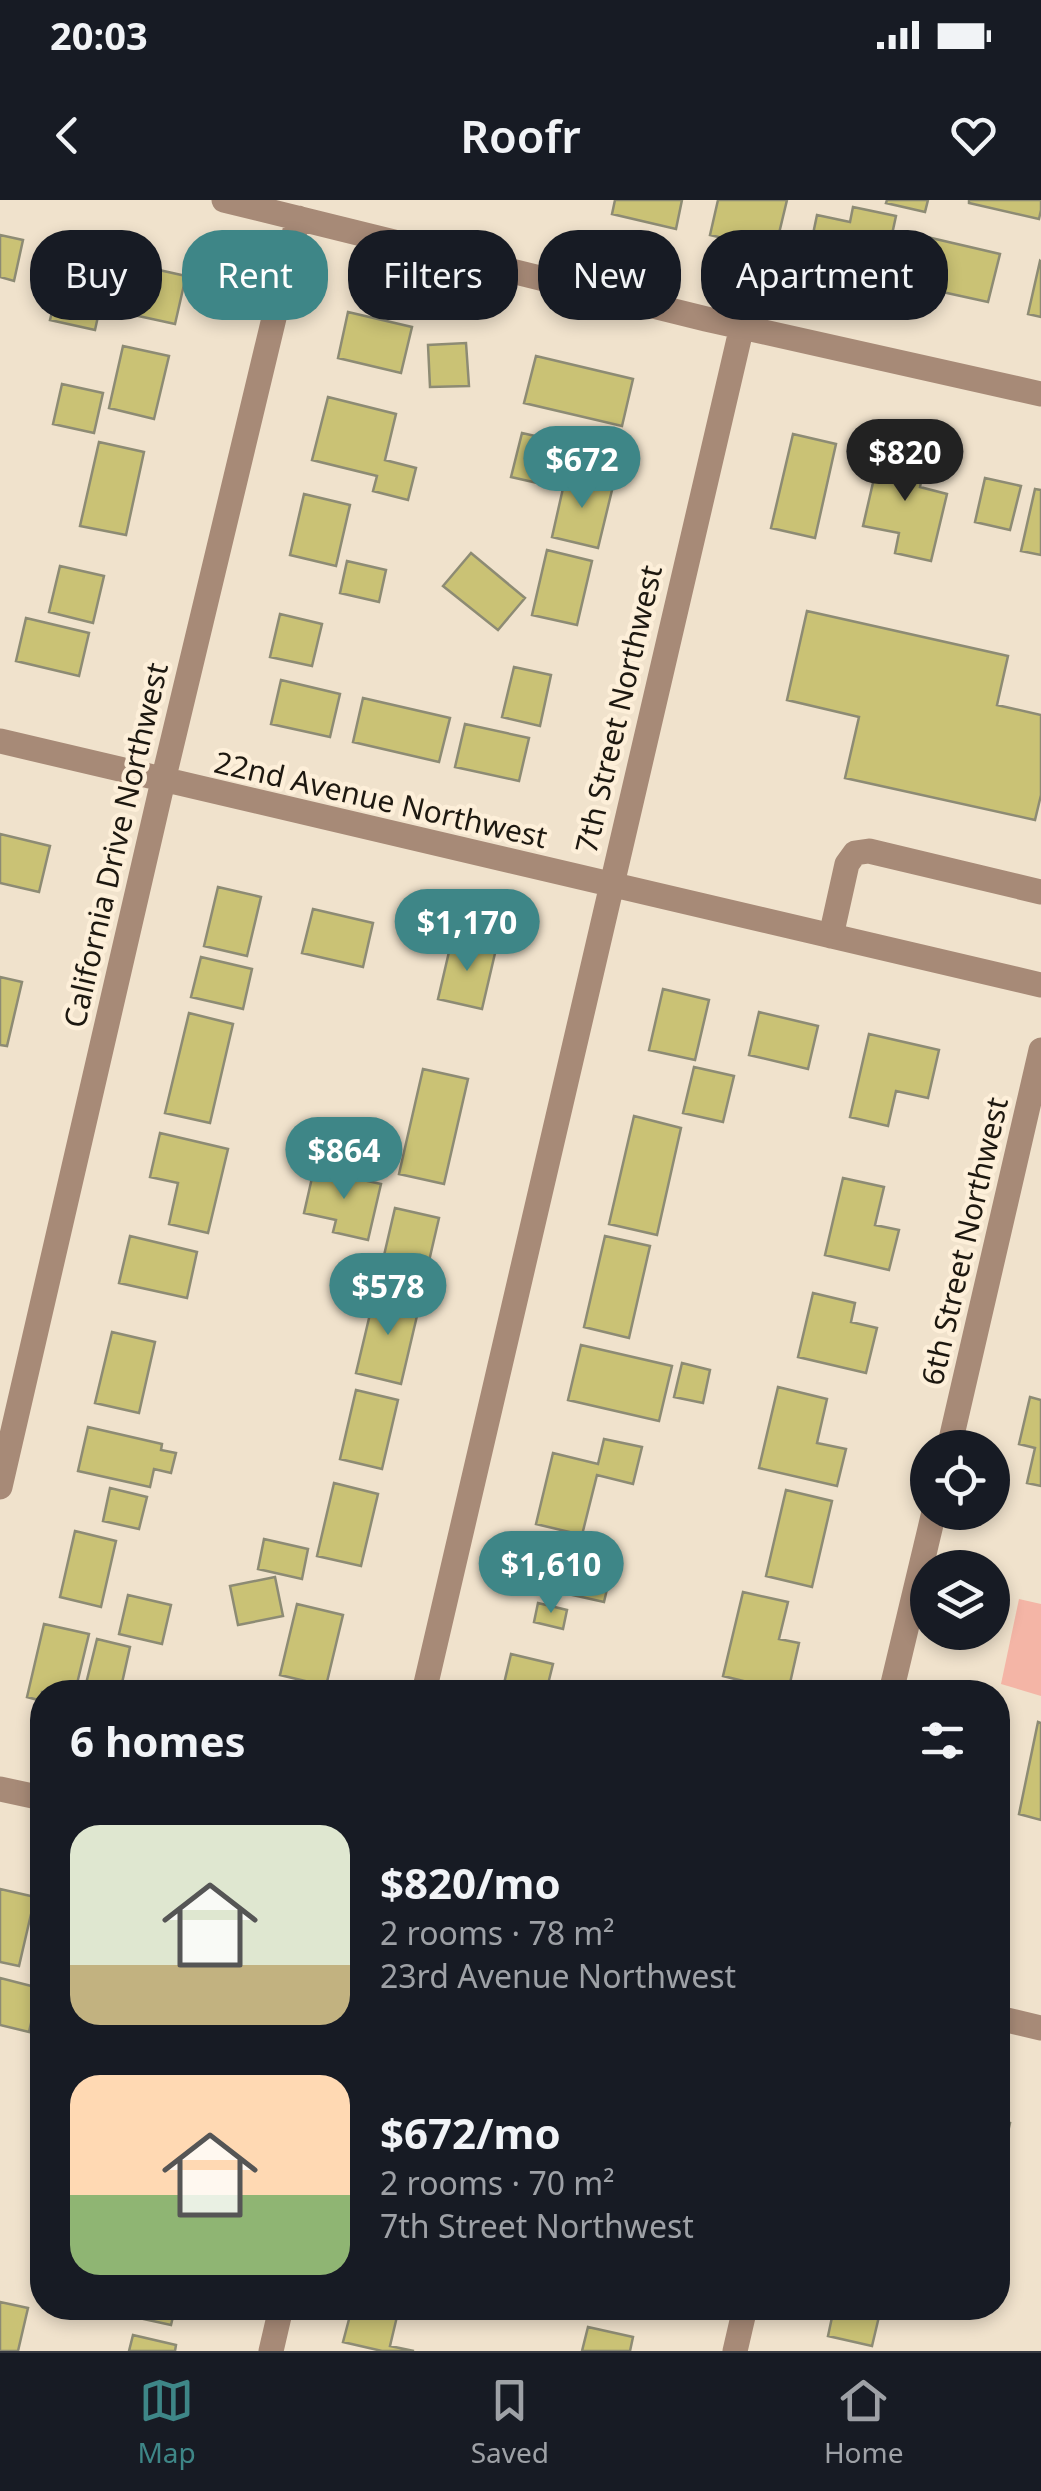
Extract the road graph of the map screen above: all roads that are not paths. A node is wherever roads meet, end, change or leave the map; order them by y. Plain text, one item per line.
1 (224, 200) edge
2 (298, 218) junction
3 (742, 326) junction
4 (1041, 394) edge
5 (0, 741) edge
6 (163, 781) junction
7 (610, 885) junction
8 (1041, 892) edge
9 (832, 936) junction
10 (1041, 985) edge
11 (1041, 1050) edge
12 (953, 1430) edge
13 (0, 1488) edge
14 (930, 1530) edge
15 (427, 1680) edge
16 (894, 1680) edge
17 (0, 1789) edge
18 (30, 1795) edge
19 (1010, 2021) edge
20 (1041, 2028) edge
21 (279, 2320) edge
22 (742, 2320) edge
23 (272, 2351) edge
24 (735, 2351) edge

1 - 2 street
2 - 3 street
2 - 6 street, California Drive Northwest
3 - 4 street
3 - 7 street, 7th Street Northwest
5 - 6 street, 22nd Avenue Northwest
6 - 7 street, 22nd Avenue Northwest
6 - 13 street, California Drive Northwest
7 - 9 street, 22nd Avenue Northwest
7 - 15 street, 7th Street Northwest
8 - 9 street
9 - 10 street, 22nd Avenue Northwest
11 - 12 street, 6th Street Northwest
14 - 16 street
17 - 18 street
19 - 20 street
21 - 23 street
22 - 24 street

